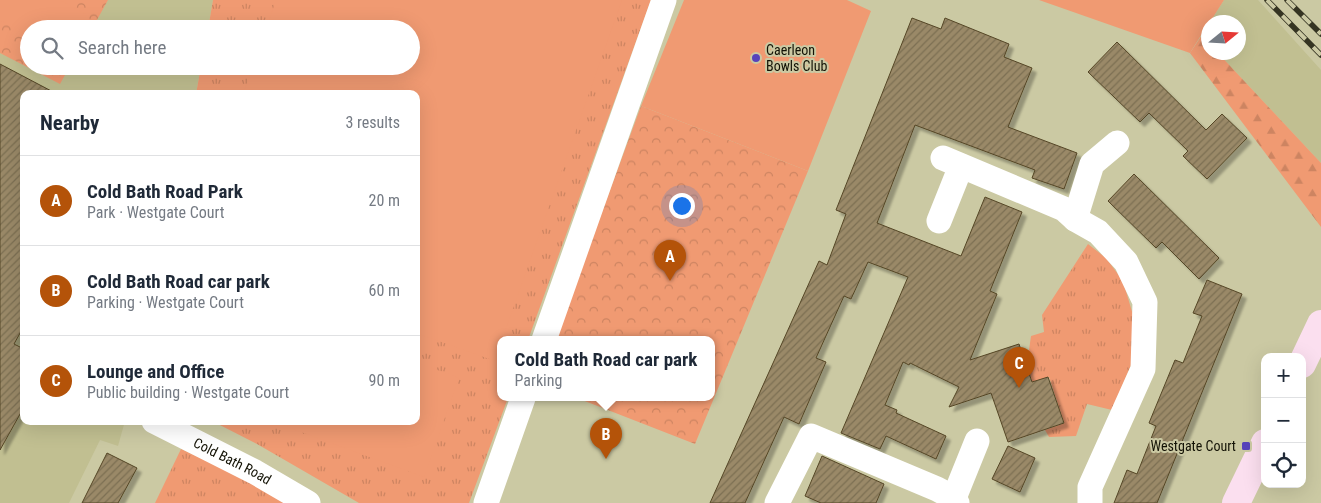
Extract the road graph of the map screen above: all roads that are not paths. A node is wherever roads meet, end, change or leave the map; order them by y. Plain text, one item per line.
1 (664, 0) edge
2 (1117, 143) dead end
3 (1075, 220) junction
4 (939, 221) dead end
5 (1321, 324) edge
6 (545, 336) edge
7 (1306, 356) edge
8 (522, 401) edge
9 (162, 425) edge
10 (977, 441) dead end
11 (1261, 451) edge
12 (955, 500) edge
13 (308, 503) edge
14 (486, 503) edge
15 (777, 503) edge
16 (1090, 503) edge
17 (1236, 503) edge

1 - 6 street
2 - 3 street
3 - 4 street
3 - 16 street
5 - 7 street
8 - 14 street
9 - 13 street, Cold Bath Road
10 - 12 street
11 - 17 street
12 - 15 street

